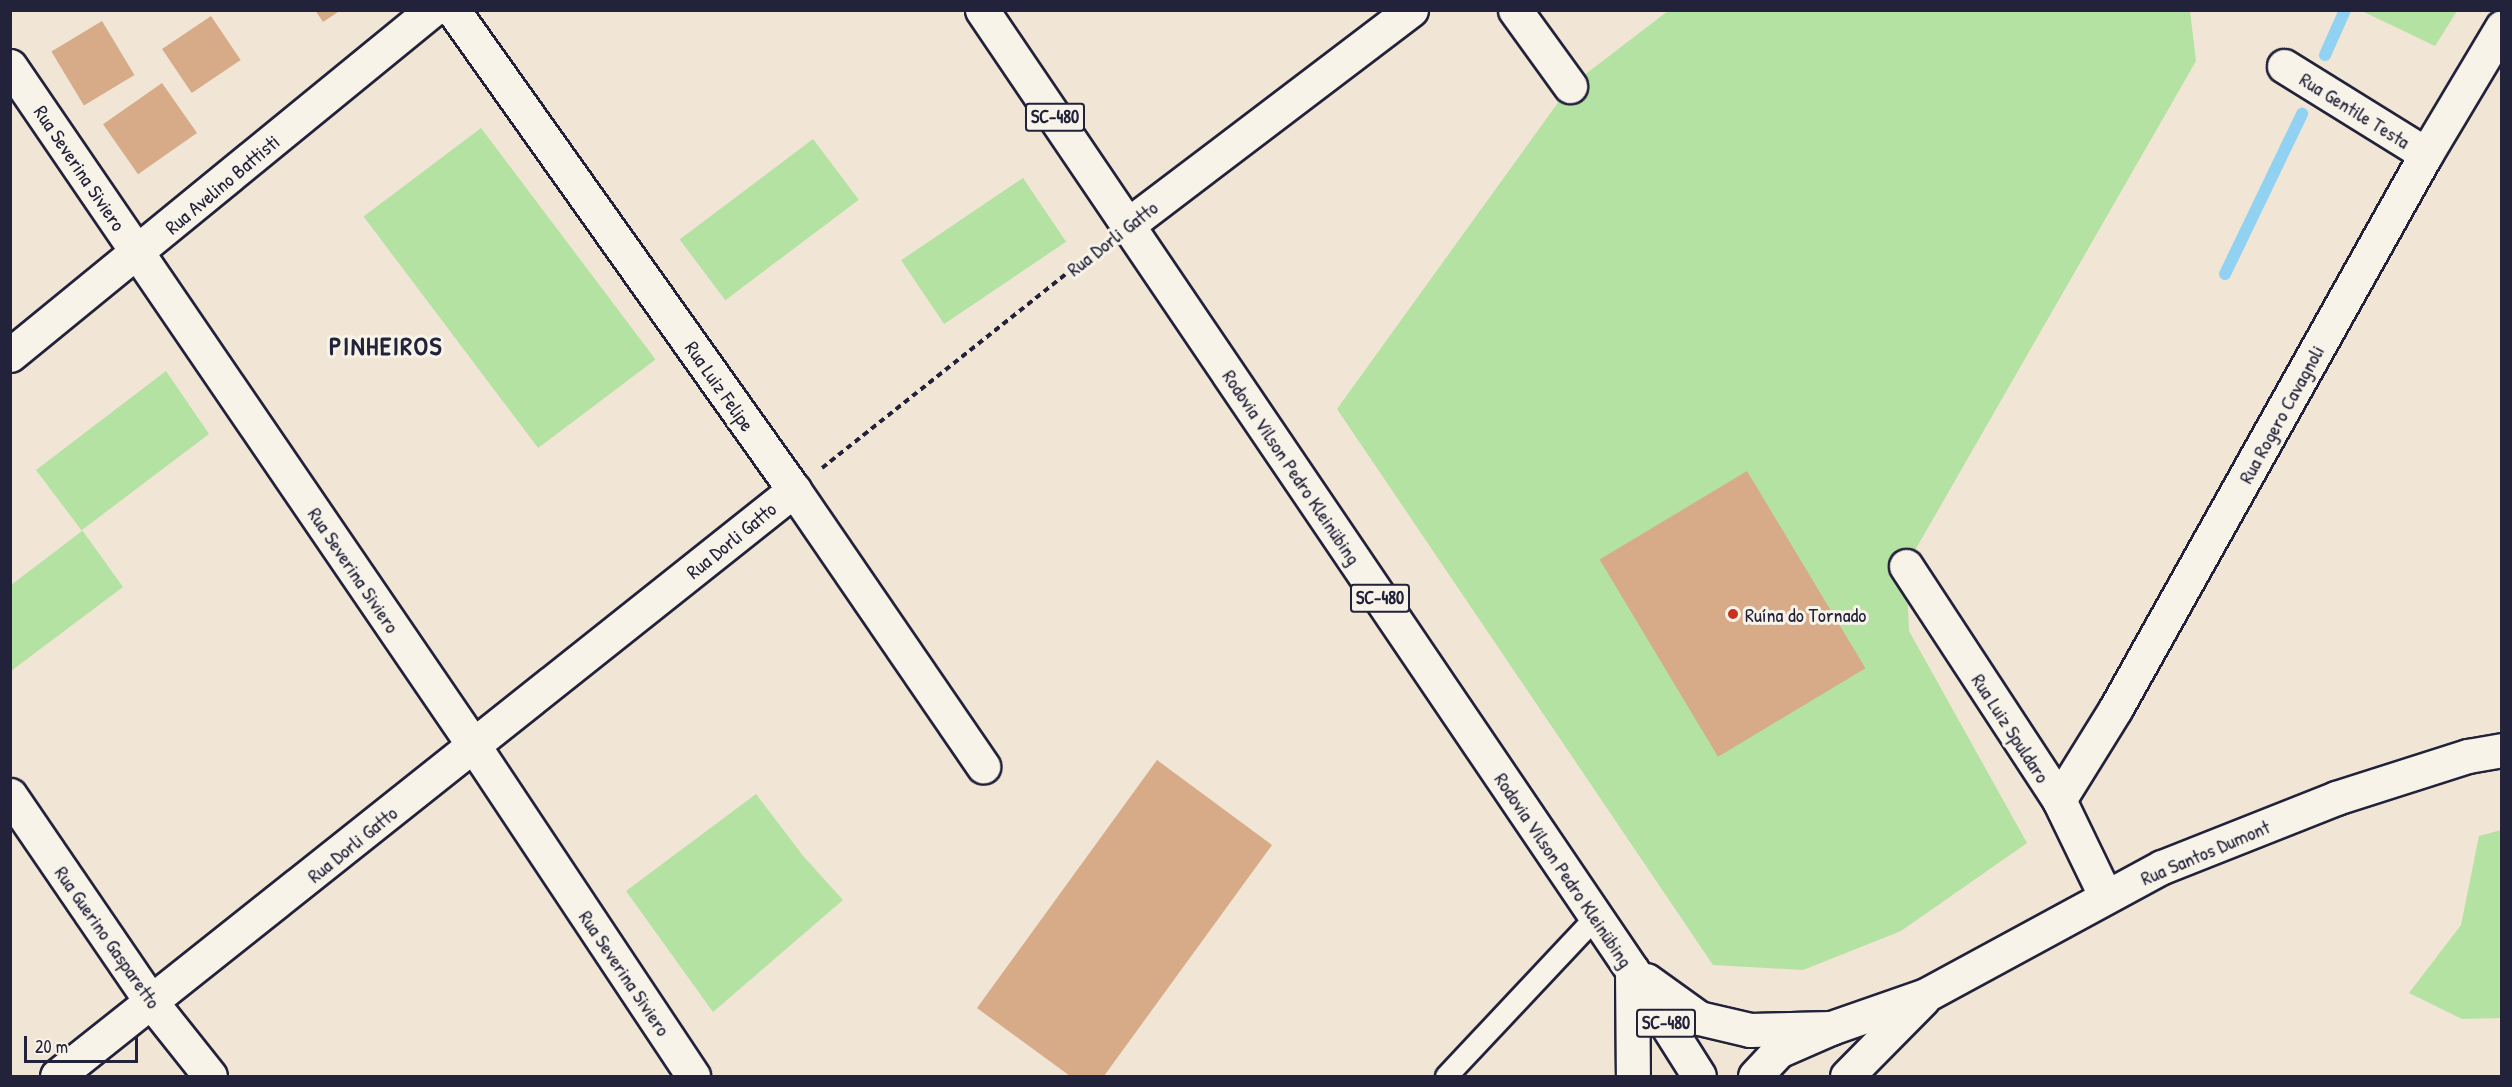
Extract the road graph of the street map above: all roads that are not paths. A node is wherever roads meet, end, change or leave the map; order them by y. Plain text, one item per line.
1 (432, 10) edge
2 (453, 10) edge
3 (982, 10) edge
4 (1411, 10) edge
5 (1515, 10) edge
6 (2502, 27) edge
7 (10, 66) edge
8 (2284, 66) dead end
9 (1570, 86) dead end
10 (2426, 154) junction
11 (1129, 224) junction
12 (138, 253) junction
13 (10, 355) edge
14 (794, 490) junction
15 (1906, 566) dead end
16 (474, 746) junction
17 (2502, 750) edge
18 (983, 766) dead end
19 (10, 795) edge
20 (2059, 800) junction
21 (2105, 895) junction
22 (1596, 916) junction
23 (1632, 970) junction
24 (1926, 995) junction
25 (152, 1003) junction
26 (1831, 1028) junction
27 (57, 1077) edge
28 (210, 1077) edge
29 (693, 1077) edge
30 (1446, 1077) edge
31 (1633, 1077) edge
32 (1699, 1077) edge
33 (1755, 1077) edge
34 (1848, 1077) edge

1 - 12 street, Rua Avelino Battisti
2 - 14 street, Rua Luiz Felipe
3 - 11 street, Rodovia Vilson Pedro Kleinübing / SC-480
4 - 11 street, Rua Dorli Gatto
5 - 9 street
6 - 10 street, Rua Rogero Cavagnoli
7 - 12 street, Rua Severina Siviero
8 - 10 street, Rua Gentile Testa
10 - 20 street, Rua Rogero Cavagnoli
11 - 22 street, Rodovia Vilson Pedro Kleinübing / SC-480
12 - 13 street, Rua Avelino Battisti
12 - 16 street, Rua Severina Siviero
14 - 16 street, Rua Dorli Gatto
14 - 18 street, Rua Luiz Felipe
15 - 20 street, Rua Luiz Spuldaro
16 - 25 street, Rua Dorli Gatto
16 - 29 street, Rua Severina Siviero
17 - 21 street, Rua Santos Dumont
19 - 25 street, Rua Guerino Gasparetto
20 - 21 street, Rua Luiz Spuldaro
21 - 24 street, Rua Santos Dumont
22 - 23 street, Rodovia Vilson Pedro Kleinübing / SC-480
22 - 30 lane
23 - 26 street
23 - 31 street
23 - 32 street, Rodovia Vilson Pedro Kleinübing / SC-480
24 - 26 street, Rua Santos Dumont
24 - 34 street, Rua Santos Dumont
25 - 27 street, Rua Dorli Gatto
25 - 28 street, Rua Guerino Gasparetto
26 - 33 street, Rua Santos Dumont

